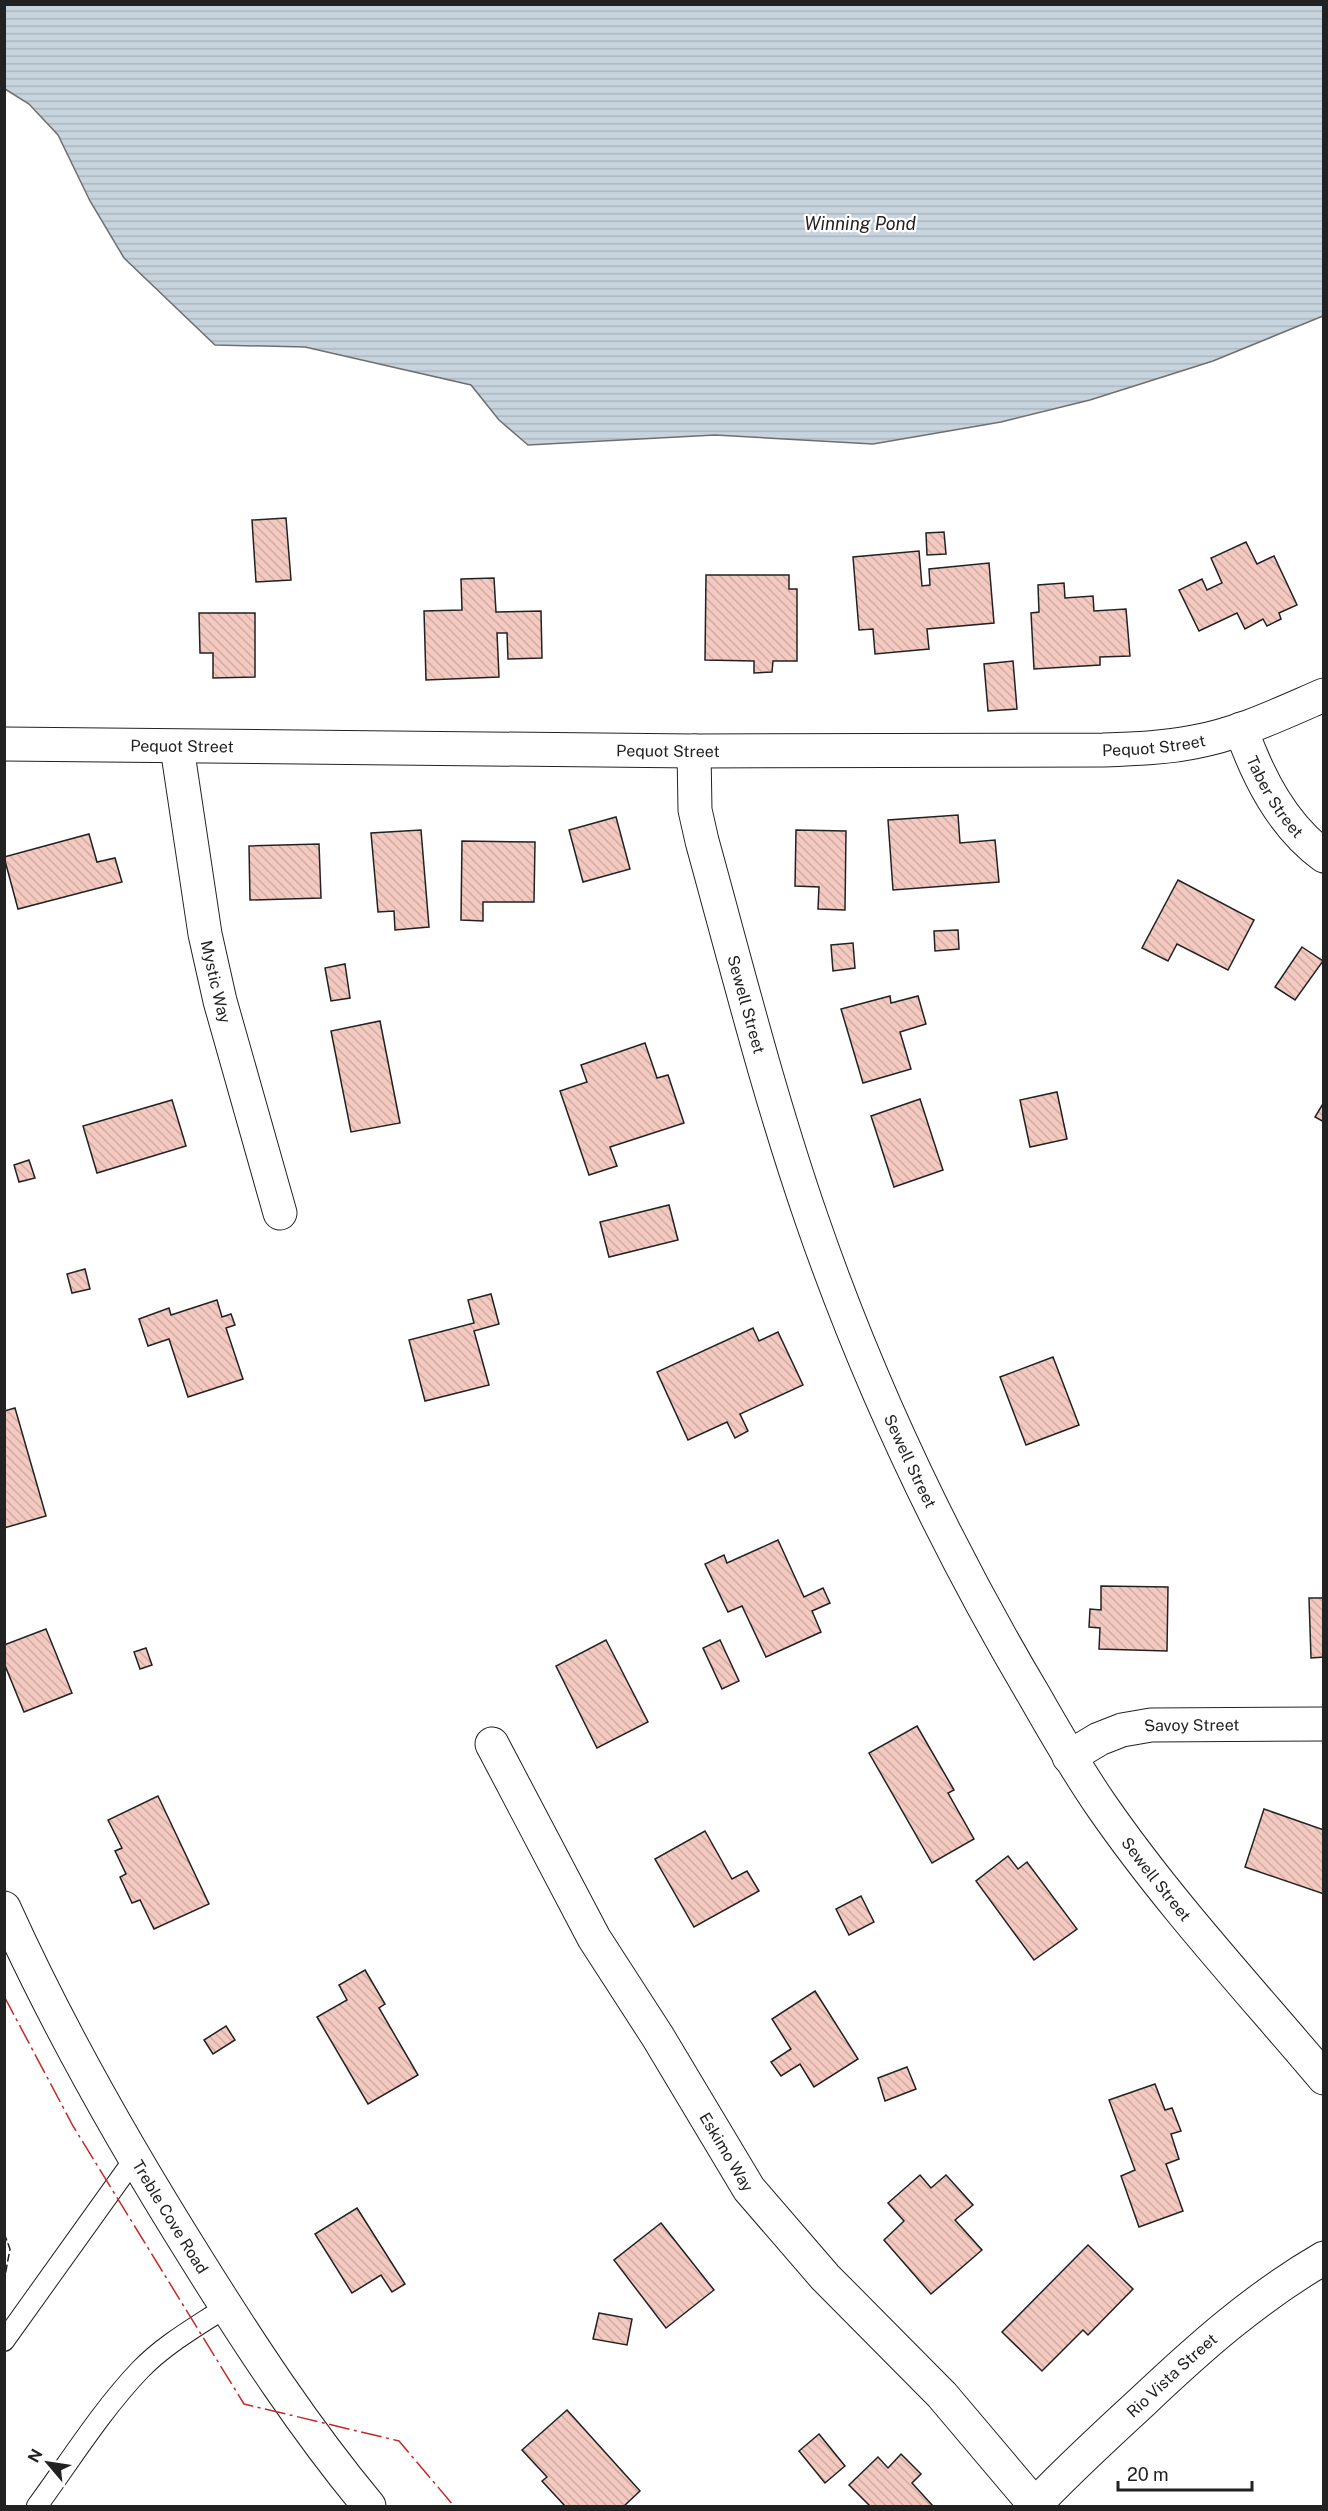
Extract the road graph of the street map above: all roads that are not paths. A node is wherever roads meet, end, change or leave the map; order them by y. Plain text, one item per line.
1 (1323, 695) edge
2 (1241, 729) junction
3 (4, 744) edge
4 (177, 747) junction
5 (694, 751) junction
6 (1323, 856) edge
7 (280, 1213) dead end
8 (1323, 1724) edge
9 (492, 1744) dead end
10 (1068, 1757) junction
11 (4, 1908) edge
12 (1323, 2078) edge
13 (135, 2158) junction
14 (1323, 2258) edge
15 (226, 2307) junction
16 (4, 2341) edge
17 (37, 2506) edge
18 (369, 2506) edge
19 (1034, 2506) edge

1 - 2 street, Pequot Street
2 - 5 street, Pequot Street
2 - 6 street, Taber Street
3 - 4 street, Pequot Street
4 - 5 street, Pequot Street
4 - 7 street, Mystic Way
5 - 10 street, Sewell Street
8 - 10 street, Savoy Street
9 - 19 street, Eskimo Way
10 - 12 street, Sewell Street
11 - 13 street, Treble Cove Road
13 - 15 street, Treble Cove Road
13 - 16 lane
14 - 19 street, Rio Vista Street
15 - 17 lane
15 - 18 street, Treble Cove Road

